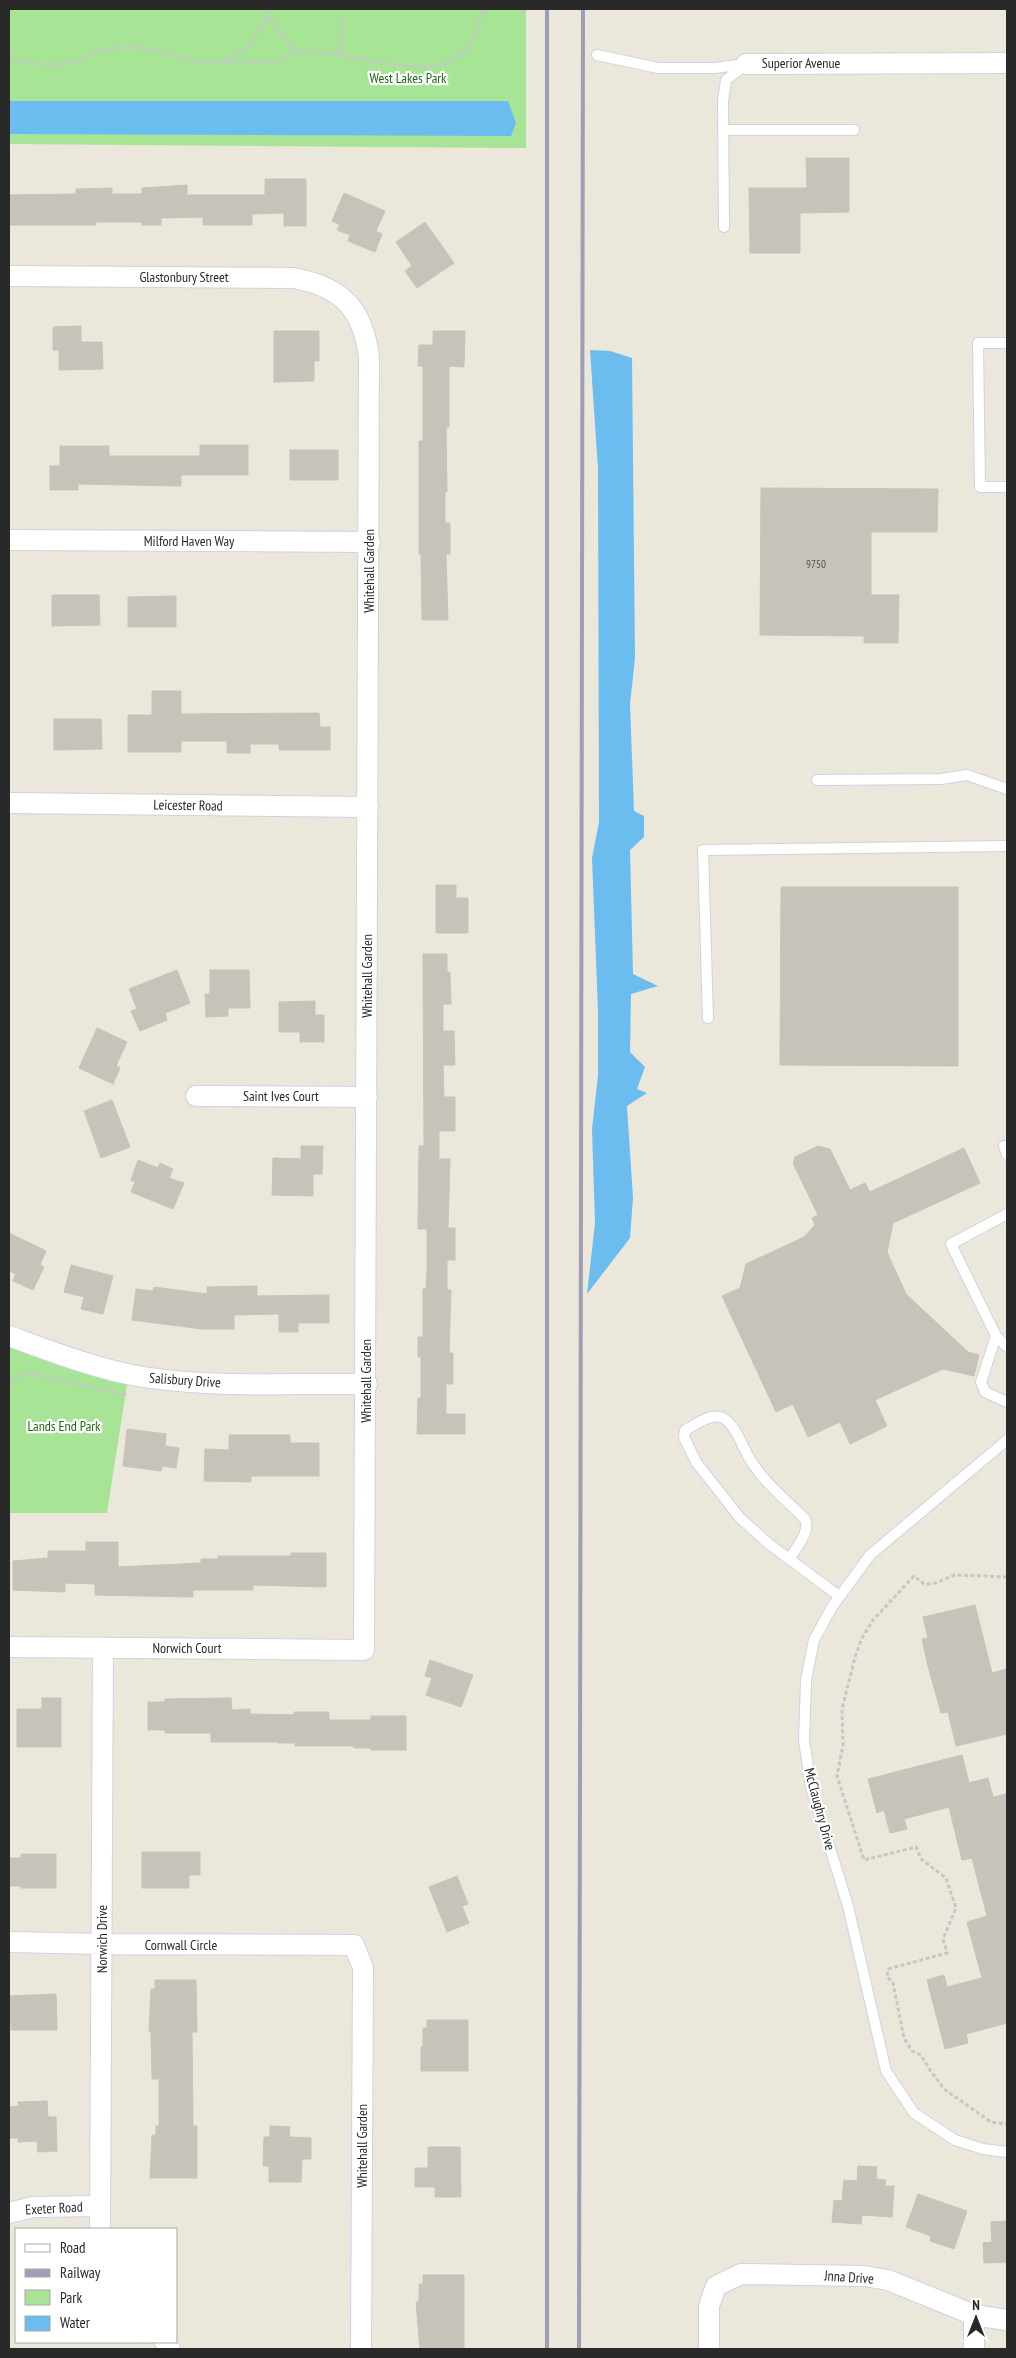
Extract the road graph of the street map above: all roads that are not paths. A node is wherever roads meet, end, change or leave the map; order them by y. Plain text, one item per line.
1 (597, 55) dead end
2 (1007, 63) edge
3 (746, 64) junction
4 (723, 130) junction
5 (854, 130) dead end
6 (724, 227) dead end
7 (9, 276) edge
8 (351, 306) joint
9 (1007, 343) edge
10 (1007, 487) edge
11 (9, 540) edge
12 (370, 542) junction
13 (817, 780) dead end
14 (1007, 789) edge
15 (9, 803) edge
16 (368, 807) junction
17 (1007, 846) edge
18 (708, 1018) dead end
19 (196, 1096) dead end
20 (366, 1097) junction
21 (1007, 1214) edge
22 (9, 1336) edge
23 (996, 1336) junction
24 (1007, 1347) edge
25 (366, 1384) junction
26 (1007, 1402) edge
27 (1007, 1440) edge
28 (790, 1558) junction
29 (840, 1596) junction
30 (9, 1647) edge
31 (103, 1648) junction
32 (364, 1650) joint
33 (9, 1942) edge
34 (102, 1944) junction
35 (354, 1945) joint
36 (1007, 2152) edge
37 (100, 2206) junction
38 (9, 2213) edge
39 (100, 2228) edge
40 (974, 2315) junction
41 (1007, 2320) edge
42 (361, 2349) edge
43 (709, 2349) edge
44 (974, 2349) edge

1 - 3 lane, Superior Avenue
2 - 3 street, Superior Avenue
3 - 4 lane
4 - 5 lane
4 - 6 lane
7 - 8 street, Glastonbury Street
8 - 12 street, Whitehall Garden
9 - 10 lane
11 - 12 street, Milford Haven Way
12 - 16 street, Whitehall Garden
13 - 14 lane
15 - 16 street, Leicester Road
16 - 20 street, Whitehall Garden
17 - 18 lane
19 - 20 street, Saint Ives Court
20 - 25 street, Whitehall Garden
21 - 23 lane
22 - 25 street, Salisbury Drive
23 - 24 lane
23 - 26 lane
25 - 32 street, Whitehall Garden
27 - 29 lane, McClaughry Drive
28 - 28 lane
28 - 29 lane
29 - 36 lane, McClaughry Drive
30 - 31 street, Norwich Court
31 - 32 street, Norwich Court
31 - 34 street, Norwich Drive
33 - 34 street, Cornwall Circle
34 - 35 street, Cornwall Circle
34 - 37 street, Norwich Drive
35 - 42 street, Whitehall Garden
37 - 38 street, Exeter Road
37 - 39 street, Norwich Drive
40 - 41 street, Jnna Drive
40 - 43 street, Jnna Drive
40 - 44 street

